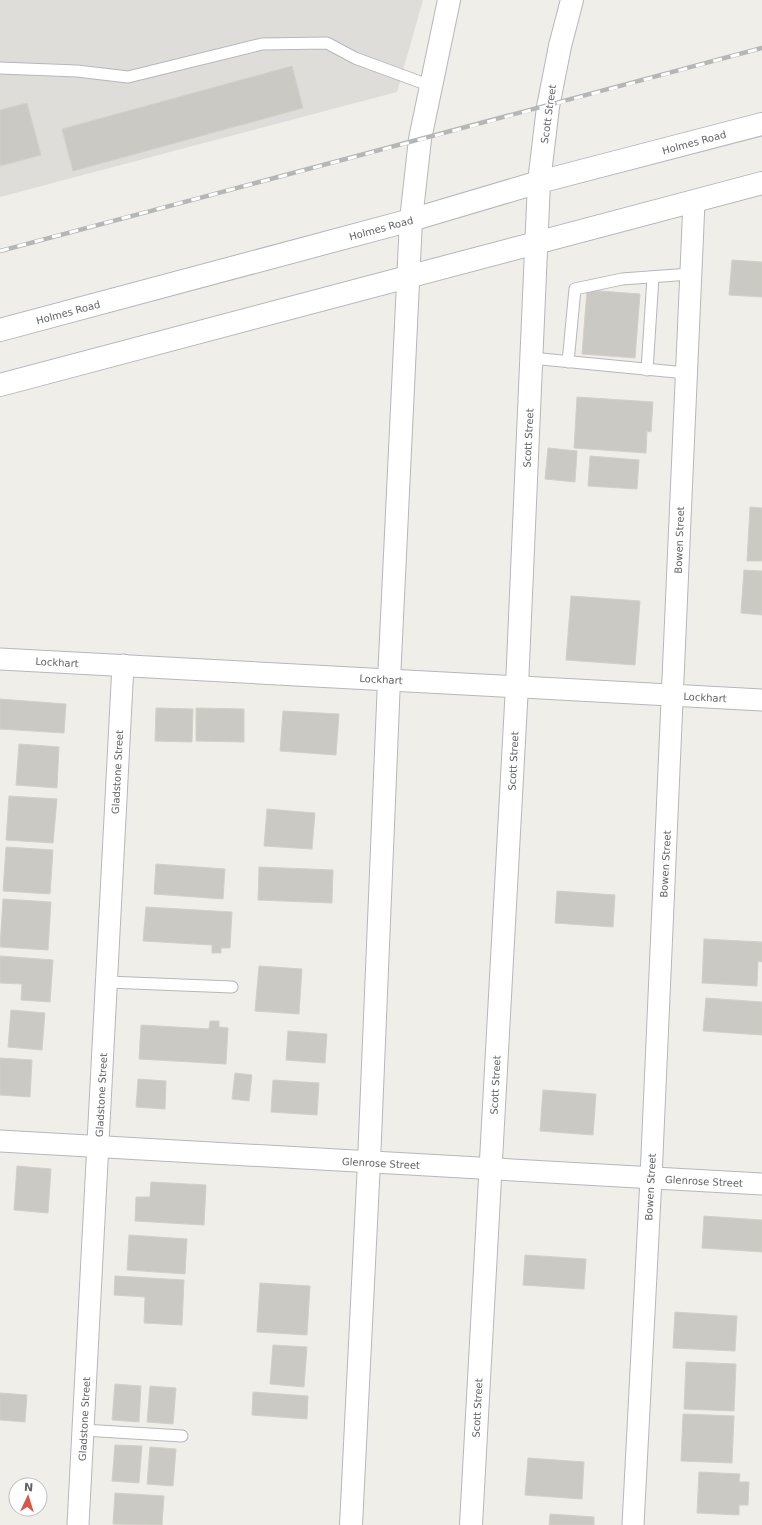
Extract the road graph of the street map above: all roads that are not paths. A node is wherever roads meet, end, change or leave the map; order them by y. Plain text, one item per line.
1 (449, 0) edge
2 (572, 0) edge
3 (0, 68) edge
4 (431, 86) junction
5 (762, 124) edge
6 (539, 182) junction
7 (762, 184) edge
8 (694, 202) junction
9 (411, 220) junction
10 (536, 244) junction
11 (690, 274) junction
12 (653, 277) junction
13 (408, 278) junction
14 (0, 330) edge
15 (531, 358) junction
16 (568, 362) junction
17 (647, 370) junction
18 (686, 373) junction
19 (0, 385) edge
20 (0, 659) edge
21 (123, 665) junction
22 (389, 680) junction
23 (517, 686) junction
24 (672, 695) junction
25 (762, 700) edge
26 (106, 982) junction
27 (232, 986) dead end
28 (0, 1141) edge
29 (98, 1146) junction
30 (369, 1162) junction
31 (490, 1169) junction
32 (650, 1178) junction
33 (762, 1184) edge
34 (83, 1430) junction
35 (182, 1436) dead end
36 (78, 1525) edge
37 (351, 1525) edge
38 (471, 1525) edge
39 (633, 1525) edge

1 - 4 main road
2 - 6 main road, Scott Street
3 - 4 lane
4 - 9 main road
5 - 6 main road, Holmes Road
6 - 9 main road, Holmes Road
6 - 10 main road, Scott Street
7 - 8 main road
8 - 10 main road
8 - 11 street, Bowen Street
9 - 13 main road
9 - 14 main road, Holmes Road
10 - 13 main road
10 - 15 main road, Scott Street
11 - 12 lane
11 - 18 street, Bowen Street
12 - 16 lane
12 - 17 lane
13 - 19 main road
13 - 22 main road
15 - 16 lane
15 - 23 main road, Scott Street
16 - 17 lane
17 - 18 lane
18 - 24 street, Bowen Street
20 - 21 street, Lockhart
21 - 22 street, Lockhart
21 - 26 street, Gladstone Street
22 - 23 street, Lockhart
22 - 30 main road
23 - 24 street, Lockhart
23 - 31 main road, Scott Street
24 - 25 street, Lockhart
24 - 32 street, Bowen Street
26 - 27 lane
26 - 29 street, Gladstone Street
28 - 29 street, Glenrose Street
29 - 30 street, Glenrose Street
29 - 34 street, Gladstone Street
30 - 31 street, Glenrose Street
30 - 37 main road
31 - 32 street, Glenrose Street
31 - 38 main road, Scott Street
32 - 33 street, Glenrose Street
32 - 39 street, Bowen Street
34 - 35 lane
34 - 36 street, Gladstone Street

